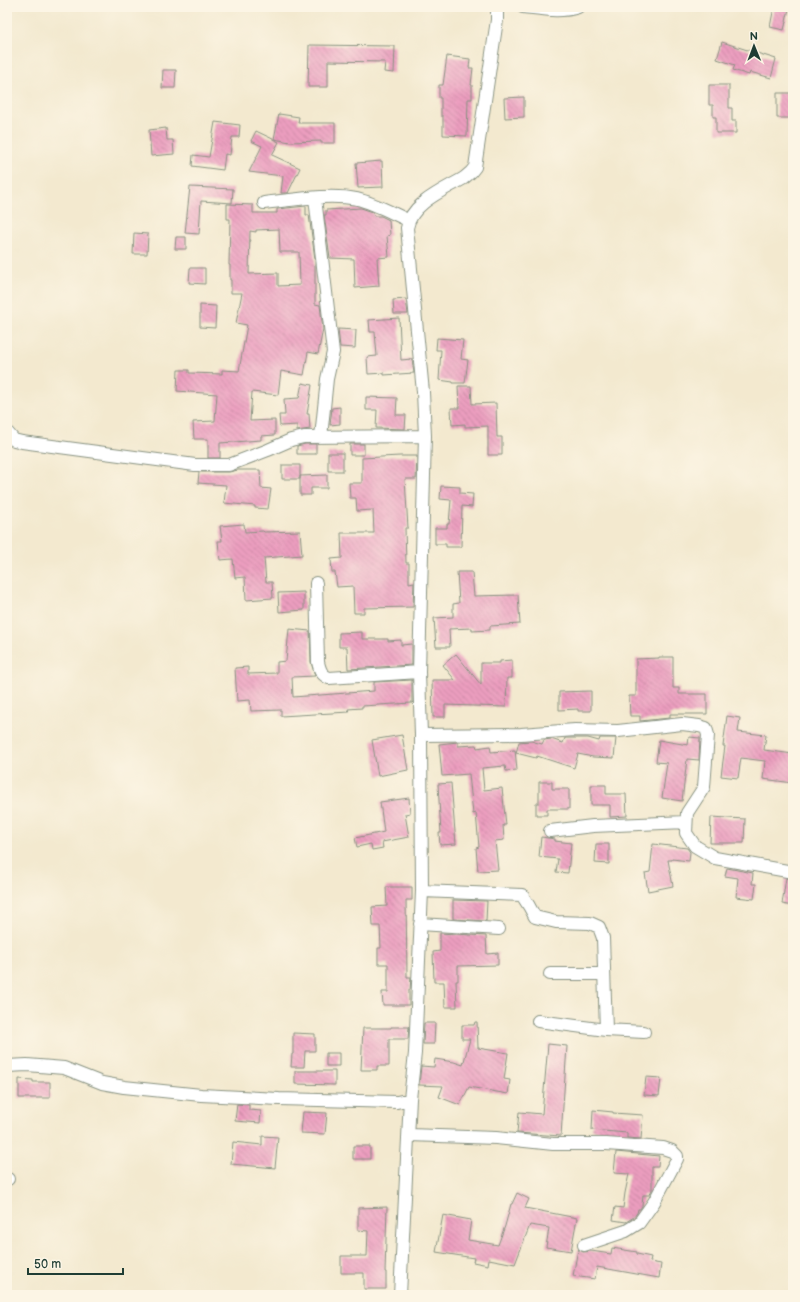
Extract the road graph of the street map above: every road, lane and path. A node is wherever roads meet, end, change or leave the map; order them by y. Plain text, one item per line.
1 (497, 7) edge
2 (523, 7) edge
3 (578, 7) edge
4 (314, 198) junction
5 (264, 203) dead end
6 (408, 220) junction
7 (7, 432) edge
8 (425, 436) junction
9 (322, 437) junction
10 (316, 583) dead end
11 (419, 672) junction
12 (421, 735) junction
13 (686, 822) junction
14 (550, 831) dead end
15 (793, 872) edge
16 (422, 891) junction
17 (420, 924) junction
18 (498, 929) dead end
19 (550, 974) dead end
20 (604, 974) junction
21 (538, 1021) dead end
22 (606, 1030) junction
23 (644, 1032) dead end
24 (7, 1066) edge
25 (410, 1099) junction
26 (409, 1135) junction
27 (584, 1245) dead end
28 (400, 1295) edge

1 - 6 street
2 - 3 street
4 - 5 street
4 - 6 street
4 - 9 street
6 - 8 street
7 - 9 street
8 - 9 street
8 - 11 street
10 - 11 street
11 - 12 street
12 - 13 street
12 - 16 street
13 - 14 street
13 - 15 street
16 - 17 street
16 - 20 street
17 - 18 street
17 - 25 street
19 - 20 street
20 - 22 street
21 - 22 street
22 - 23 street
24 - 25 street
25 - 26 street
26 - 27 street
26 - 28 street

